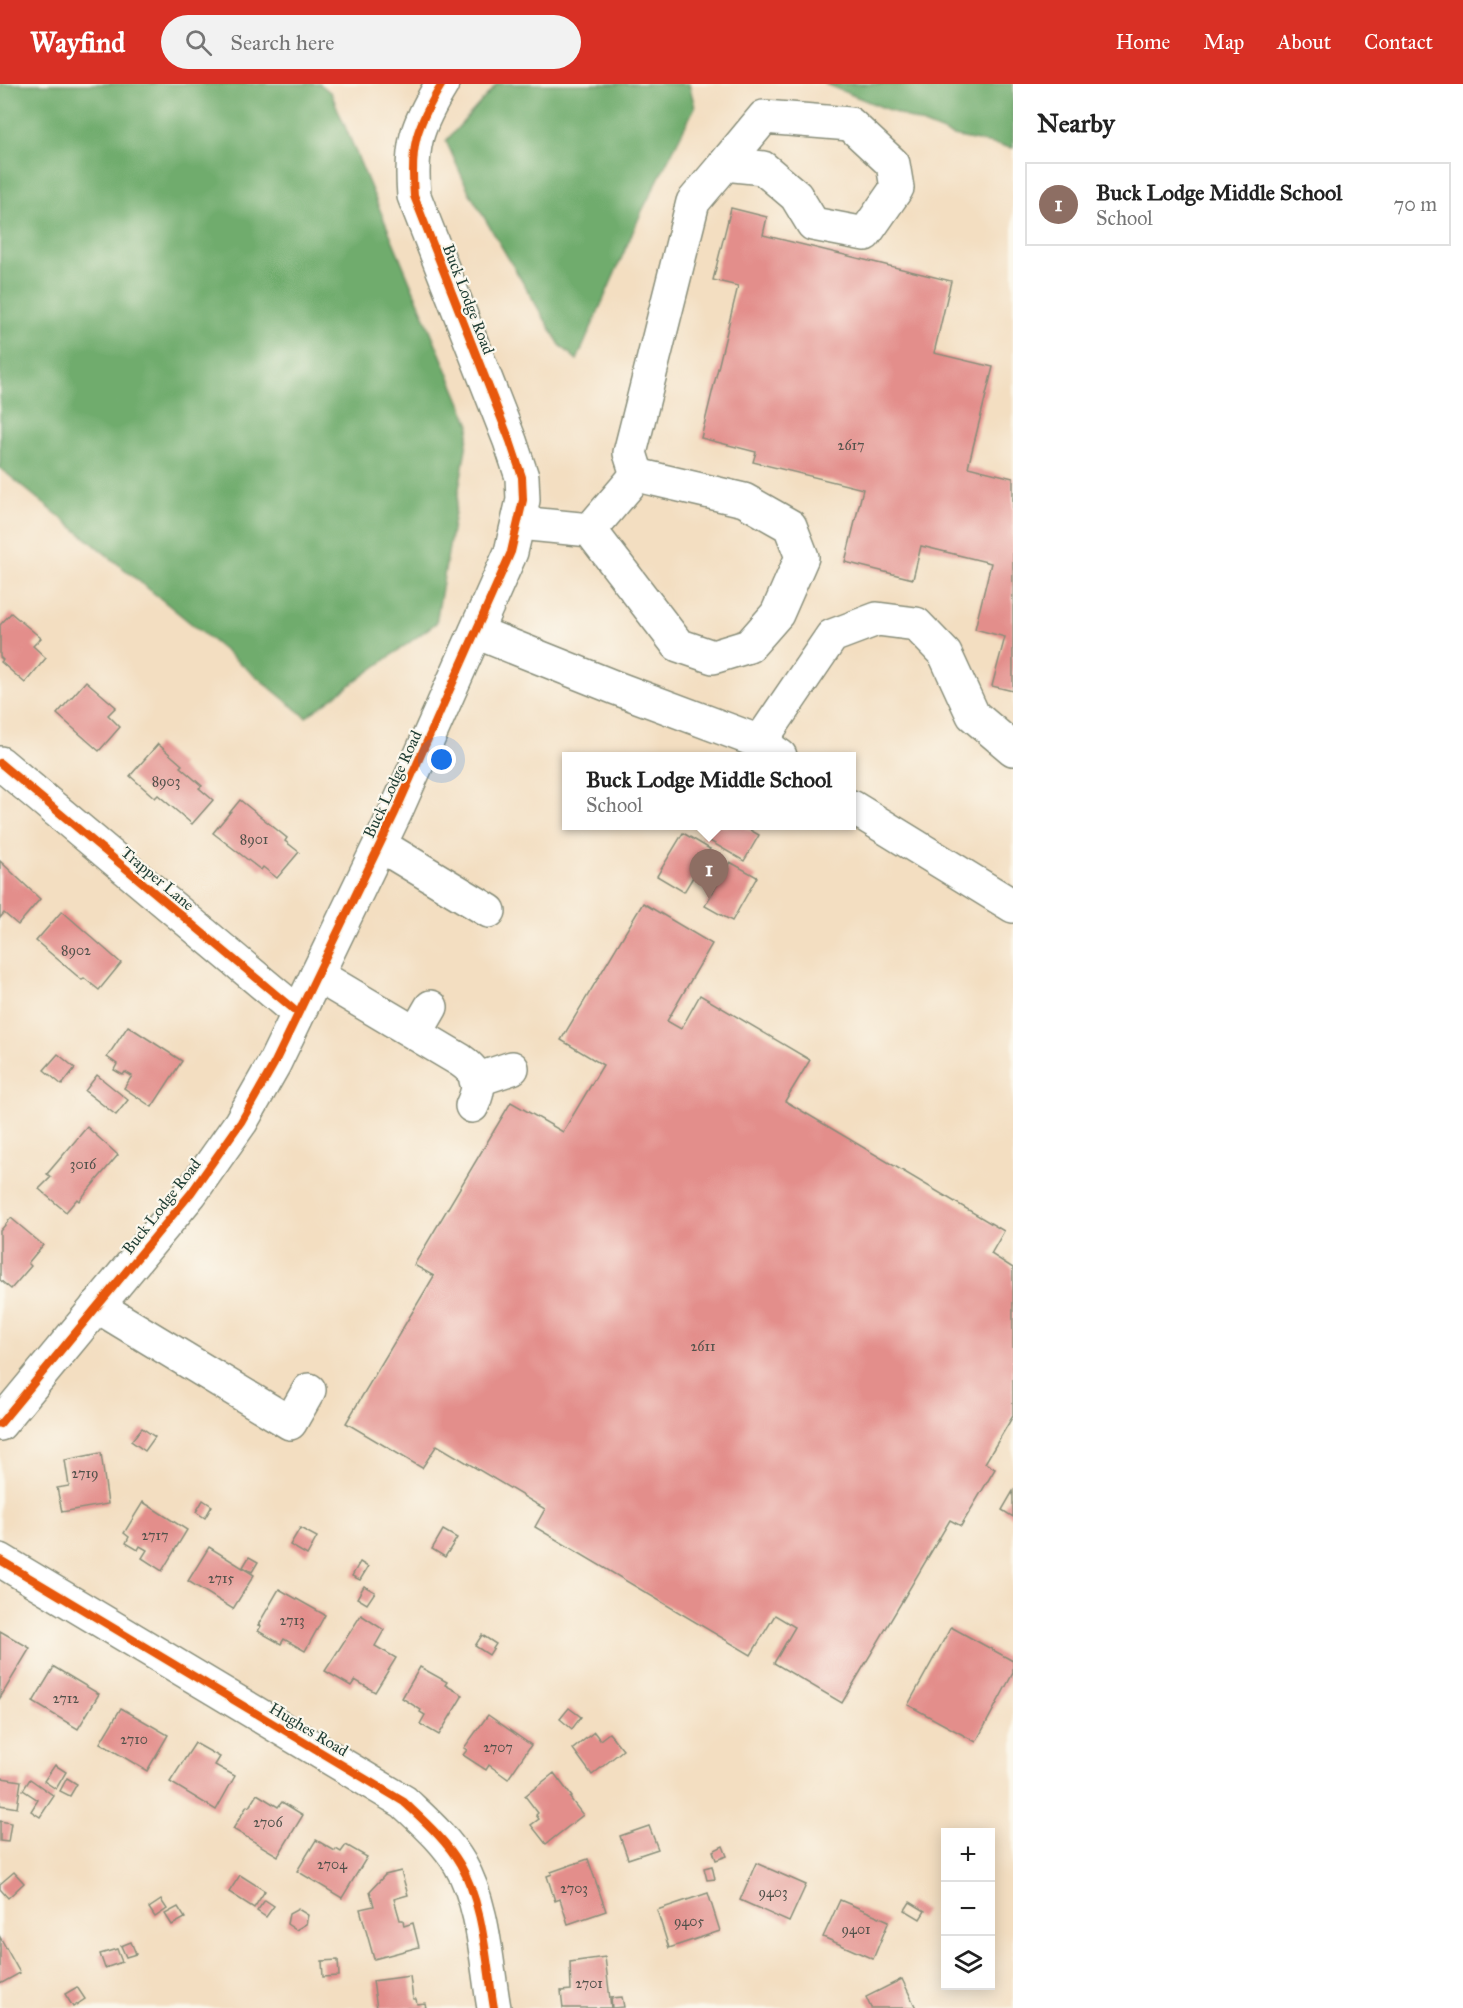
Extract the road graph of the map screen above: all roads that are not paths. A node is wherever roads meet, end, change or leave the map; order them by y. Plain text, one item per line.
1 (442, 84) edge
2 (725, 164) junction
3 (638, 476) junction
4 (519, 523) junction
5 (590, 530) junction
6 (476, 632) junction
7 (770, 749) edge
8 (1013, 749) edge
9 (0, 763) edge
10 (856, 809) edge
11 (380, 845) junction
12 (1013, 906) edge
13 (489, 911) dead end
14 (317, 975) junction
15 (298, 1013) junction
16 (512, 1068) dead end
17 (97, 1306) junction
18 (309, 1390) dead end
19 (0, 1424) edge
20 (0, 1560) edge
21 (494, 2008) edge

1 - 4 street, Buck Lodge Road
2 - 2 street
2 - 3 street
3 - 5 street
3 - 5 street
4 - 5 street
4 - 6 street, Buck Lodge Road
6 - 7 street
6 - 11 street, Buck Lodge Road
7 - 8 street
9 - 15 street, Trapper Lane
10 - 12 street
11 - 13 street
11 - 14 street, Buck Lodge Road
14 - 15 street, Buck Lodge Road
14 - 16 street
15 - 17 street, Buck Lodge Road
17 - 18 street
17 - 19 street, Buck Lodge Road
20 - 21 street, Hughes Road

